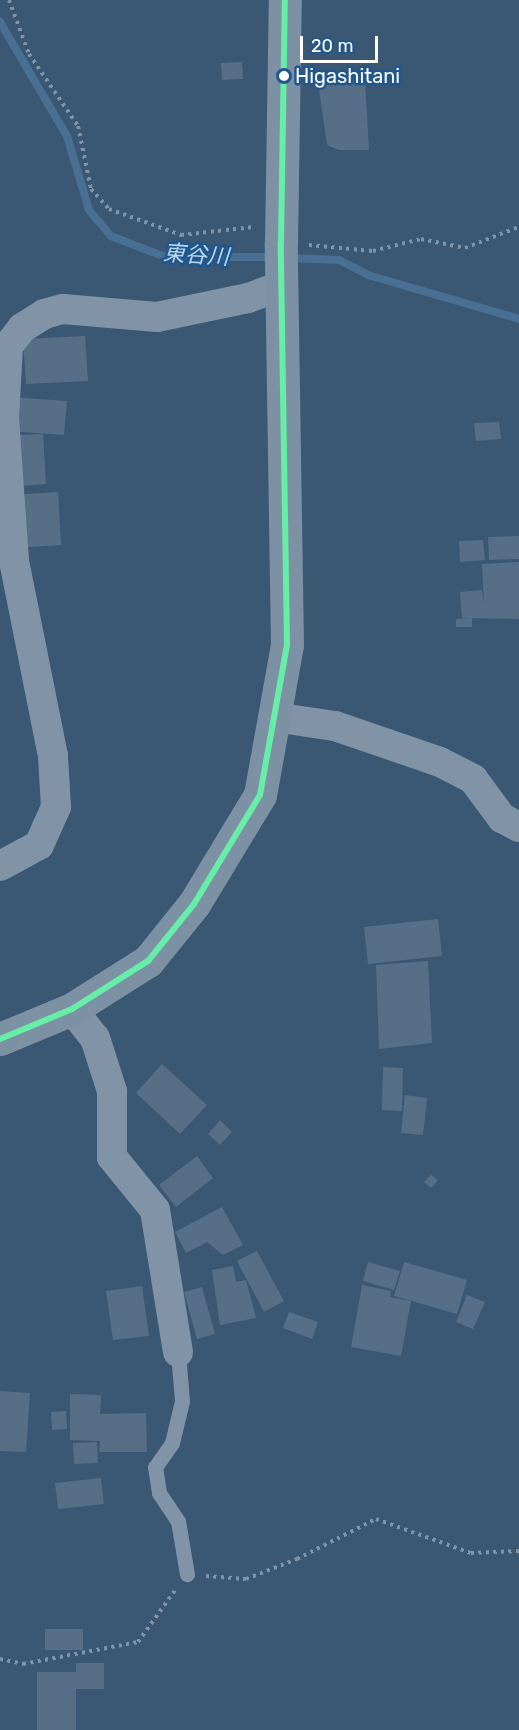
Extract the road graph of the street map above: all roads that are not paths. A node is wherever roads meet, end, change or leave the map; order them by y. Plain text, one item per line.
1 (285, 0) edge
2 (282, 254) junction
3 (274, 717) junction
4 (519, 827) edge
5 (0, 866) edge
6 (72, 1009) junction
7 (0, 1039) edge
8 (178, 1352) joint
9 (187, 1574) road end

1 - 2 main road
2 - 3 main road
2 - 5 street
3 - 4 street
3 - 6 main road
6 - 7 main road
6 - 8 street
8 - 9 lane

